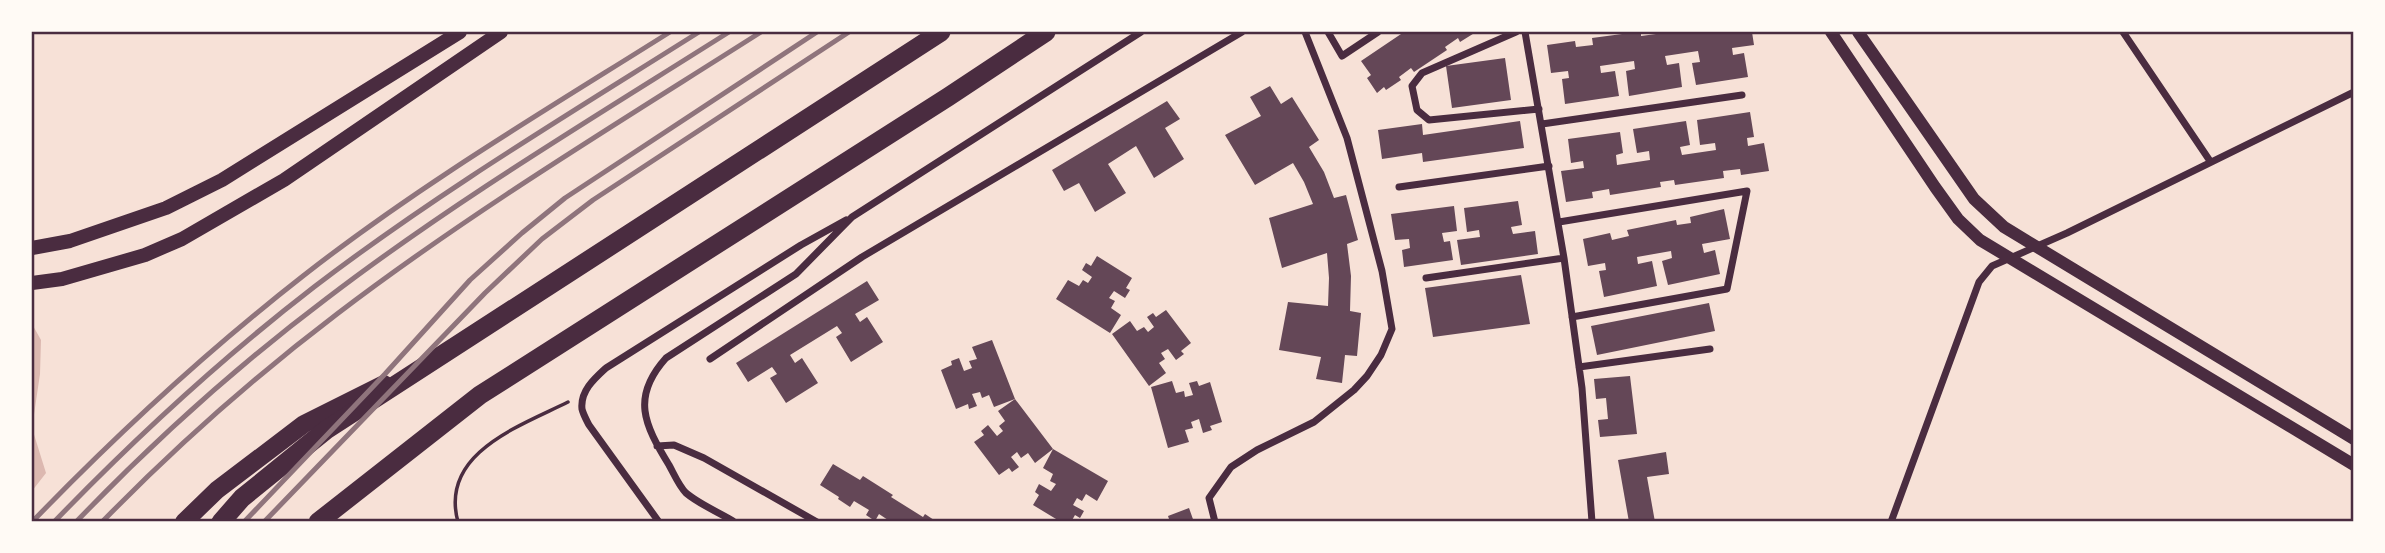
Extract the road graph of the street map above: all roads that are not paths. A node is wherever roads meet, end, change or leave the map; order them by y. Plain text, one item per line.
1 (460, 32) edge
2 (501, 32) edge
3 (941, 32) edge
4 (1046, 32) edge
5 (1141, 32) edge
6 (1242, 32) edge
7 (1305, 32) edge
8 (1328, 32) edge
9 (1378, 32) edge
10 (1516, 32) edge
11 (1525, 32) edge
12 (1831, 32) edge
13 (1858, 32) edge
14 (2123, 32) edge
15 (2354, 92) edge
16 (1742, 95) dead end
17 (1539, 109) junction
18 (1542, 124) junction
19 (2210, 161) junction
20 (1549, 166) junction
21 (1399, 187) dead end
22 (852, 217) junction
23 (1559, 222) junction
24 (2035, 247) junction
25 (32, 248) edge
26 (1564, 258) junction
27 (2008, 258) junction
28 (1426, 278) dead end
29 (32, 283) edge
30 (1572, 317) junction
31 (1710, 349) dead end
32 (434, 359) junction
33 (709, 359) dead end
34 (1579, 367) junction
35 (2354, 439) edge
36 (657, 446) junction
37 (2354, 465) edge
38 (733, 521) edge
39 (184, 522) edge
40 (221, 522) edge
41 (318, 522) edge
42 (659, 522) edge
43 (817, 522) edge
44 (1215, 522) edge
45 (1592, 522) edge
46 (1891, 522) edge

1 - 25 main road
2 - 29 main road
3 - 32 highway
4 - 41 highway
5 - 22 street
6 - 33 street
7 - 44 street
8 - 9 street
10 - 17 street
11 - 17 street
12 - 27 street
13 - 24 street
14 - 19 street
15 - 19 street
16 - 18 street
17 - 18 street
18 - 20 street
19 - 24 street
20 - 21 street
20 - 23 street
22 - 36 street
22 - 42 street
23 - 26 street
23 - 30 street
24 - 27 street
24 - 35 street
26 - 28 street
26 - 30 street
27 - 37 street
27 - 46 street
30 - 34 street
31 - 34 street
32 - 39 main road
32 - 40 highway
34 - 45 street
36 - 38 street
36 - 43 street

